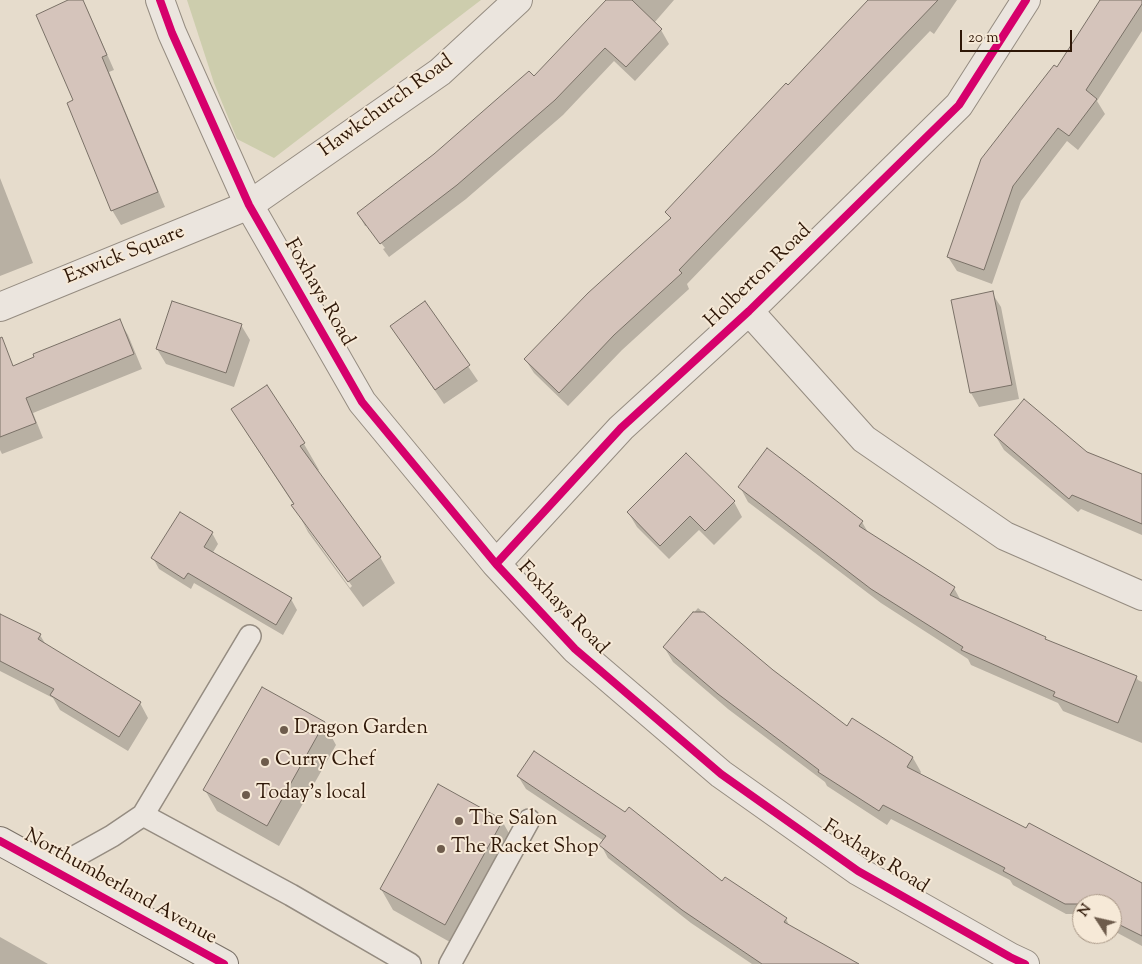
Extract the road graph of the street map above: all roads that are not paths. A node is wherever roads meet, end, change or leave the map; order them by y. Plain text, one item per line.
1 (160, 0) edge
2 (518, 0) edge
3 (1026, 0) edge
4 (249, 205) junction
5 (0, 307) edge
6 (748, 311) junction
7 (496, 564) junction
8 (1142, 596) edge
9 (250, 636) dead end
10 (143, 815) junction
11 (529, 820) dead end
12 (0, 841) edge
13 (51, 870) junction
14 (1014, 962) edge
15 (224, 964) edge
16 (410, 964) edge
17 (450, 964) edge

1 - 4 street, Foxhays Road
2 - 4 street, Hawkchurch Road
3 - 6 street, Holberton Road
4 - 5 street, Exwick Square
4 - 7 street, Foxhays Road
6 - 7 street, Holberton Road
6 - 8 street
7 - 14 street, Foxhays Road
9 - 10 lane
10 - 13 lane
10 - 16 lane
11 - 17 lane
12 - 13 street, Northumberland Avenue
13 - 15 street, Northumberland Avenue

